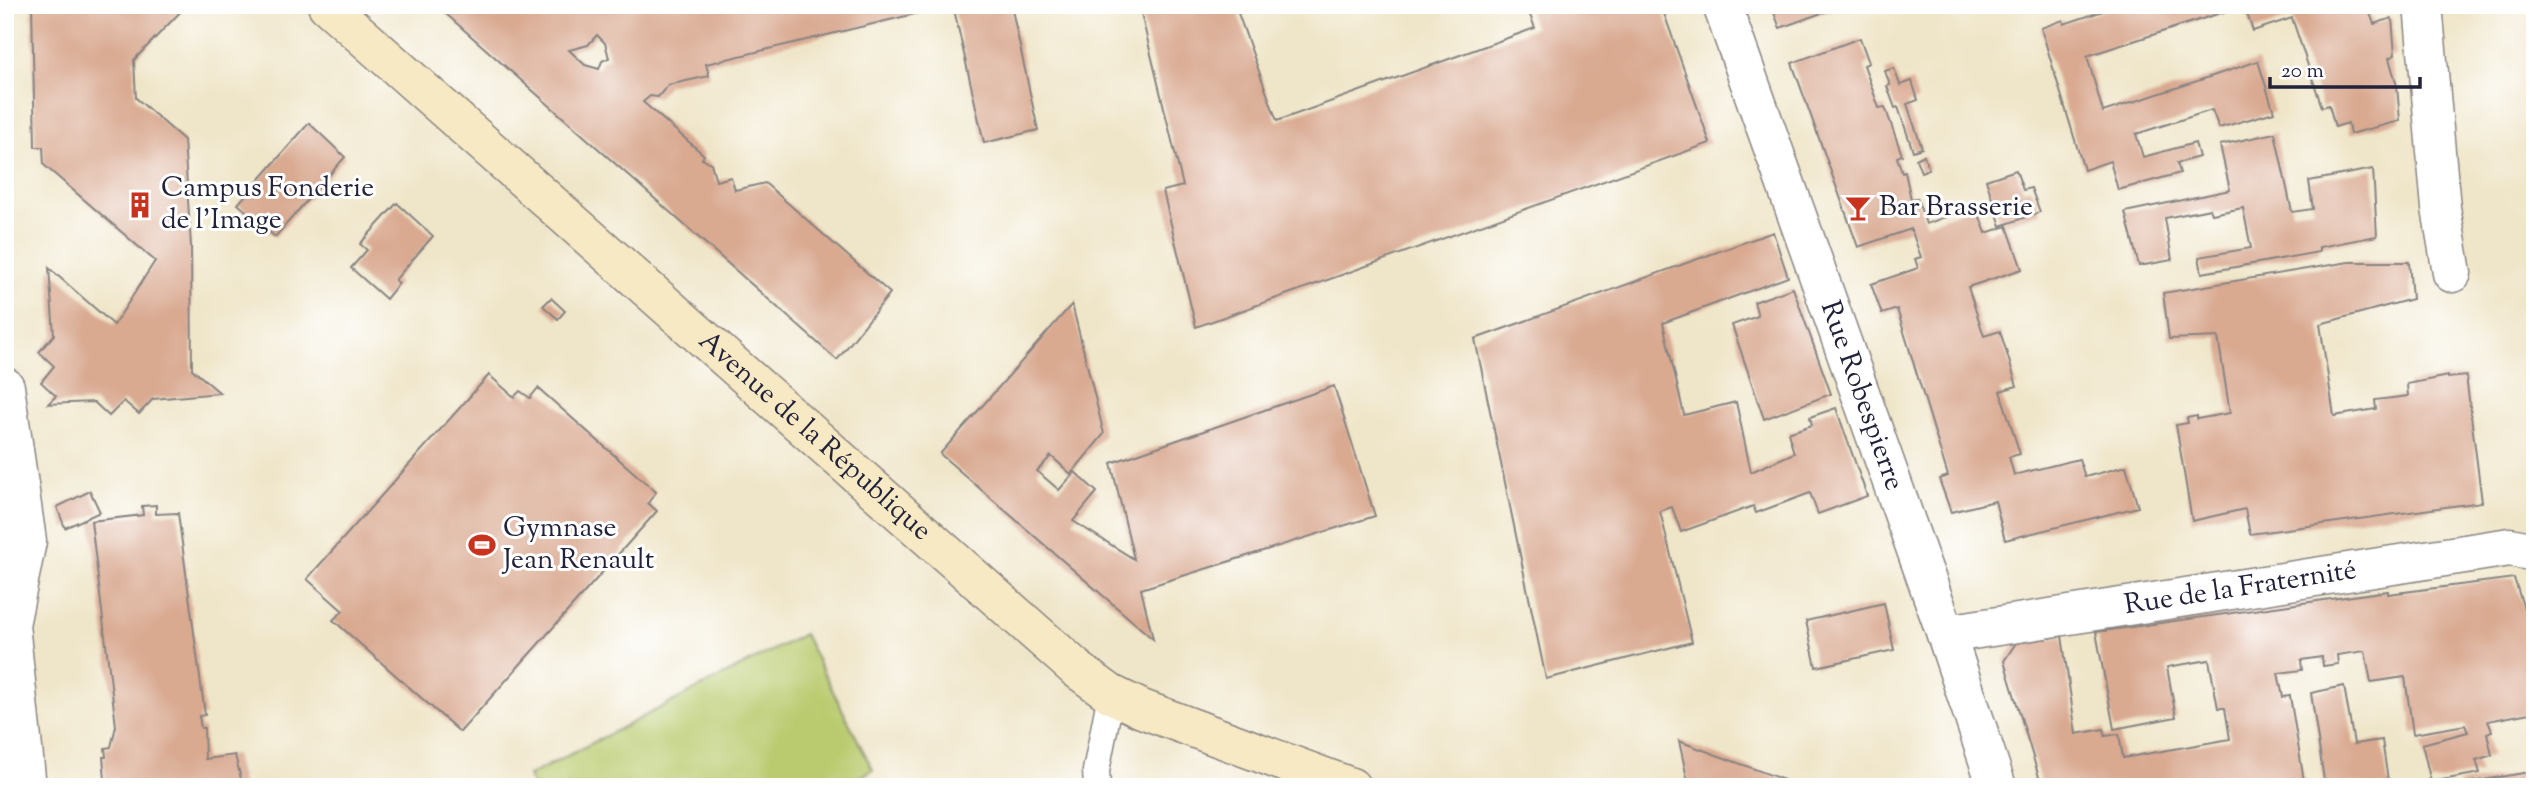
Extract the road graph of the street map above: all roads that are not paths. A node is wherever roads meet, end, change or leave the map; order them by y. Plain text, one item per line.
1 (327, 5) edge
2 (1722, 5) edge
3 (2423, 5) edge
4 (2452, 273) dead end
5 (5, 387) edge
6 (2535, 552) edge
7 (1946, 634) junction
8 (1111, 694) junction
9 (27, 787) edge
10 (1097, 787) edge
11 (1351, 787) edge
12 (1997, 787) edge

1 - 8 main road, Avenue de la République
2 - 7 street, Rue Robespierre
3 - 4 street
5 - 9 street
6 - 7 street, Rue de la Fraternité
7 - 12 street, Rue Robespierre
8 - 10 lane
8 - 11 main road, Avenue de la République

